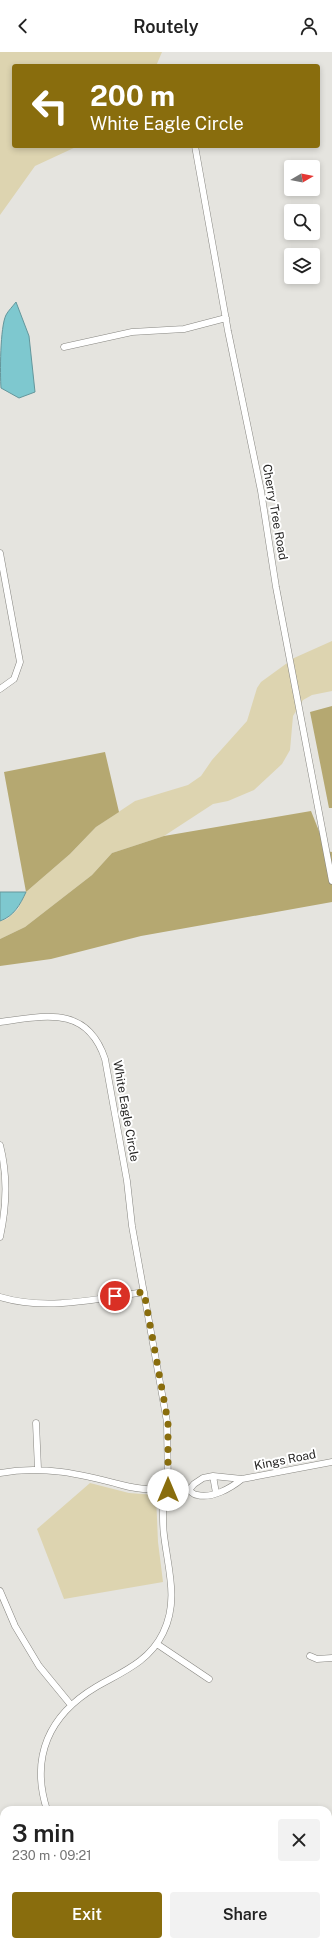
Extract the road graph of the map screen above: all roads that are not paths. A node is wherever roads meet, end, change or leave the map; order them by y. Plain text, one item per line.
1 (195, 148) edge
2 (226, 318) junction
3 (64, 347) dead end
4 (0, 553) edge
5 (1, 564) edge
6 (0, 689) edge
7 (332, 881) edge
8 (0, 1022) edge
9 (0, 1145) edge
10 (0, 1237) edge
11 (144, 1292) junction
12 (0, 1297) edge
13 (36, 1423) dead end
14 (332, 1462) edge
15 (38, 1470) junction
16 (0, 1473) edge
17 (213, 1476) junction
18 (242, 1479) junction
19 (166, 1490) junction
20 (189, 1490) junction
21 (216, 1493) junction
22 (0, 1591) edge
23 (157, 1644) junction
24 (310, 1656) dead end
25 (332, 1658) edge
26 (209, 1680) dead end
27 (71, 1705) junction
28 (46, 1806) edge

1 - 2 street, Cherry Tree Road
2 - 3 street
2 - 7 street, Cherry Tree Road
4 - 5 street
5 - 6 street
8 - 11 street, White Eagle Circle
9 - 10 street
11 - 12 street
11 - 19 street, White Eagle Circle
13 - 15 street
14 - 18 street, Kings Road
15 - 16 street, Kings Road
15 - 19 street, Kings Road
17 - 18 street, Kings Road
17 - 20 street, Kings Road
17 - 21 street
18 - 21 street, Kings Road
19 - 20 street, Kings Road
19 - 23 street, White Eagle Circle
20 - 21 street, Kings Road
22 - 27 street
23 - 26 street
23 - 27 street, White Eagle Circle
24 - 25 street
27 - 28 street, White Eagle Circle

